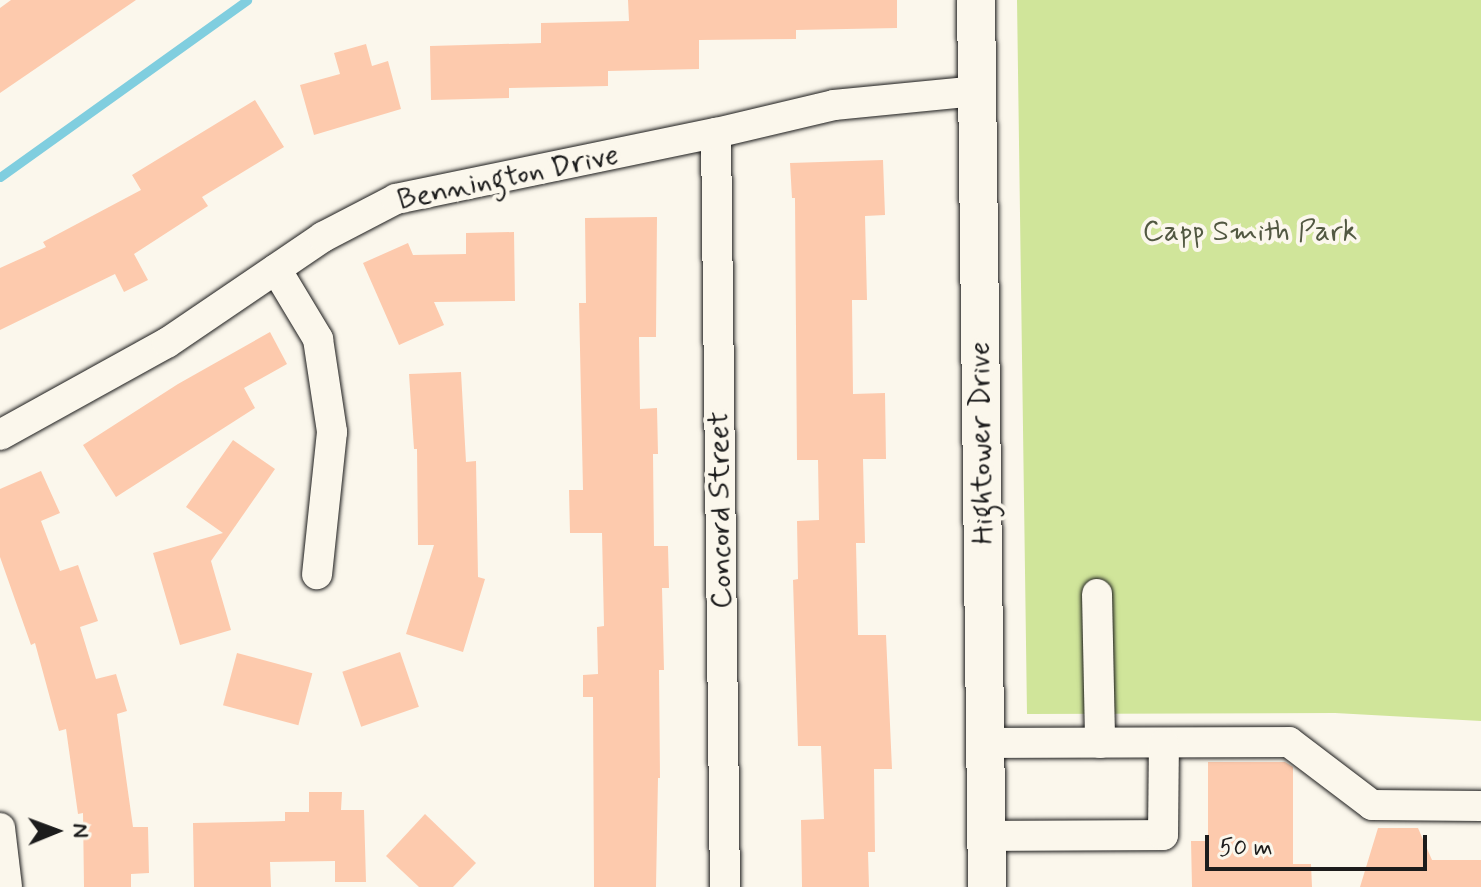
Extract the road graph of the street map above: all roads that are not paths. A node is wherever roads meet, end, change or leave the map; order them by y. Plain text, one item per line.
1 (976, 0) edge
2 (978, 91) junction
3 (716, 133) junction
4 (276, 269) junction
5 (0, 435) edge
6 (317, 574) dead end
7 (1097, 594) dead end
8 (985, 743) junction
9 (1100, 743) junction
10 (1164, 744) junction
11 (1481, 806) edge
12 (0, 828) edge
13 (987, 836) junction
14 (7, 887) edge
15 (725, 887) edge
16 (987, 887) edge

1 - 2 main road, Hightower Drive
2 - 3 street, Bennington Drive
2 - 8 main road, Hightower Drive
3 - 4 street, Bennington Drive
3 - 15 street, Concord Street
4 - 5 street, Bennington Drive
4 - 6 street
7 - 9 street
8 - 9 street
8 - 13 main road, Hightower Drive
9 - 10 street
10 - 11 street
10 - 13 street
12 - 14 street
13 - 16 main road, Hightower Drive

